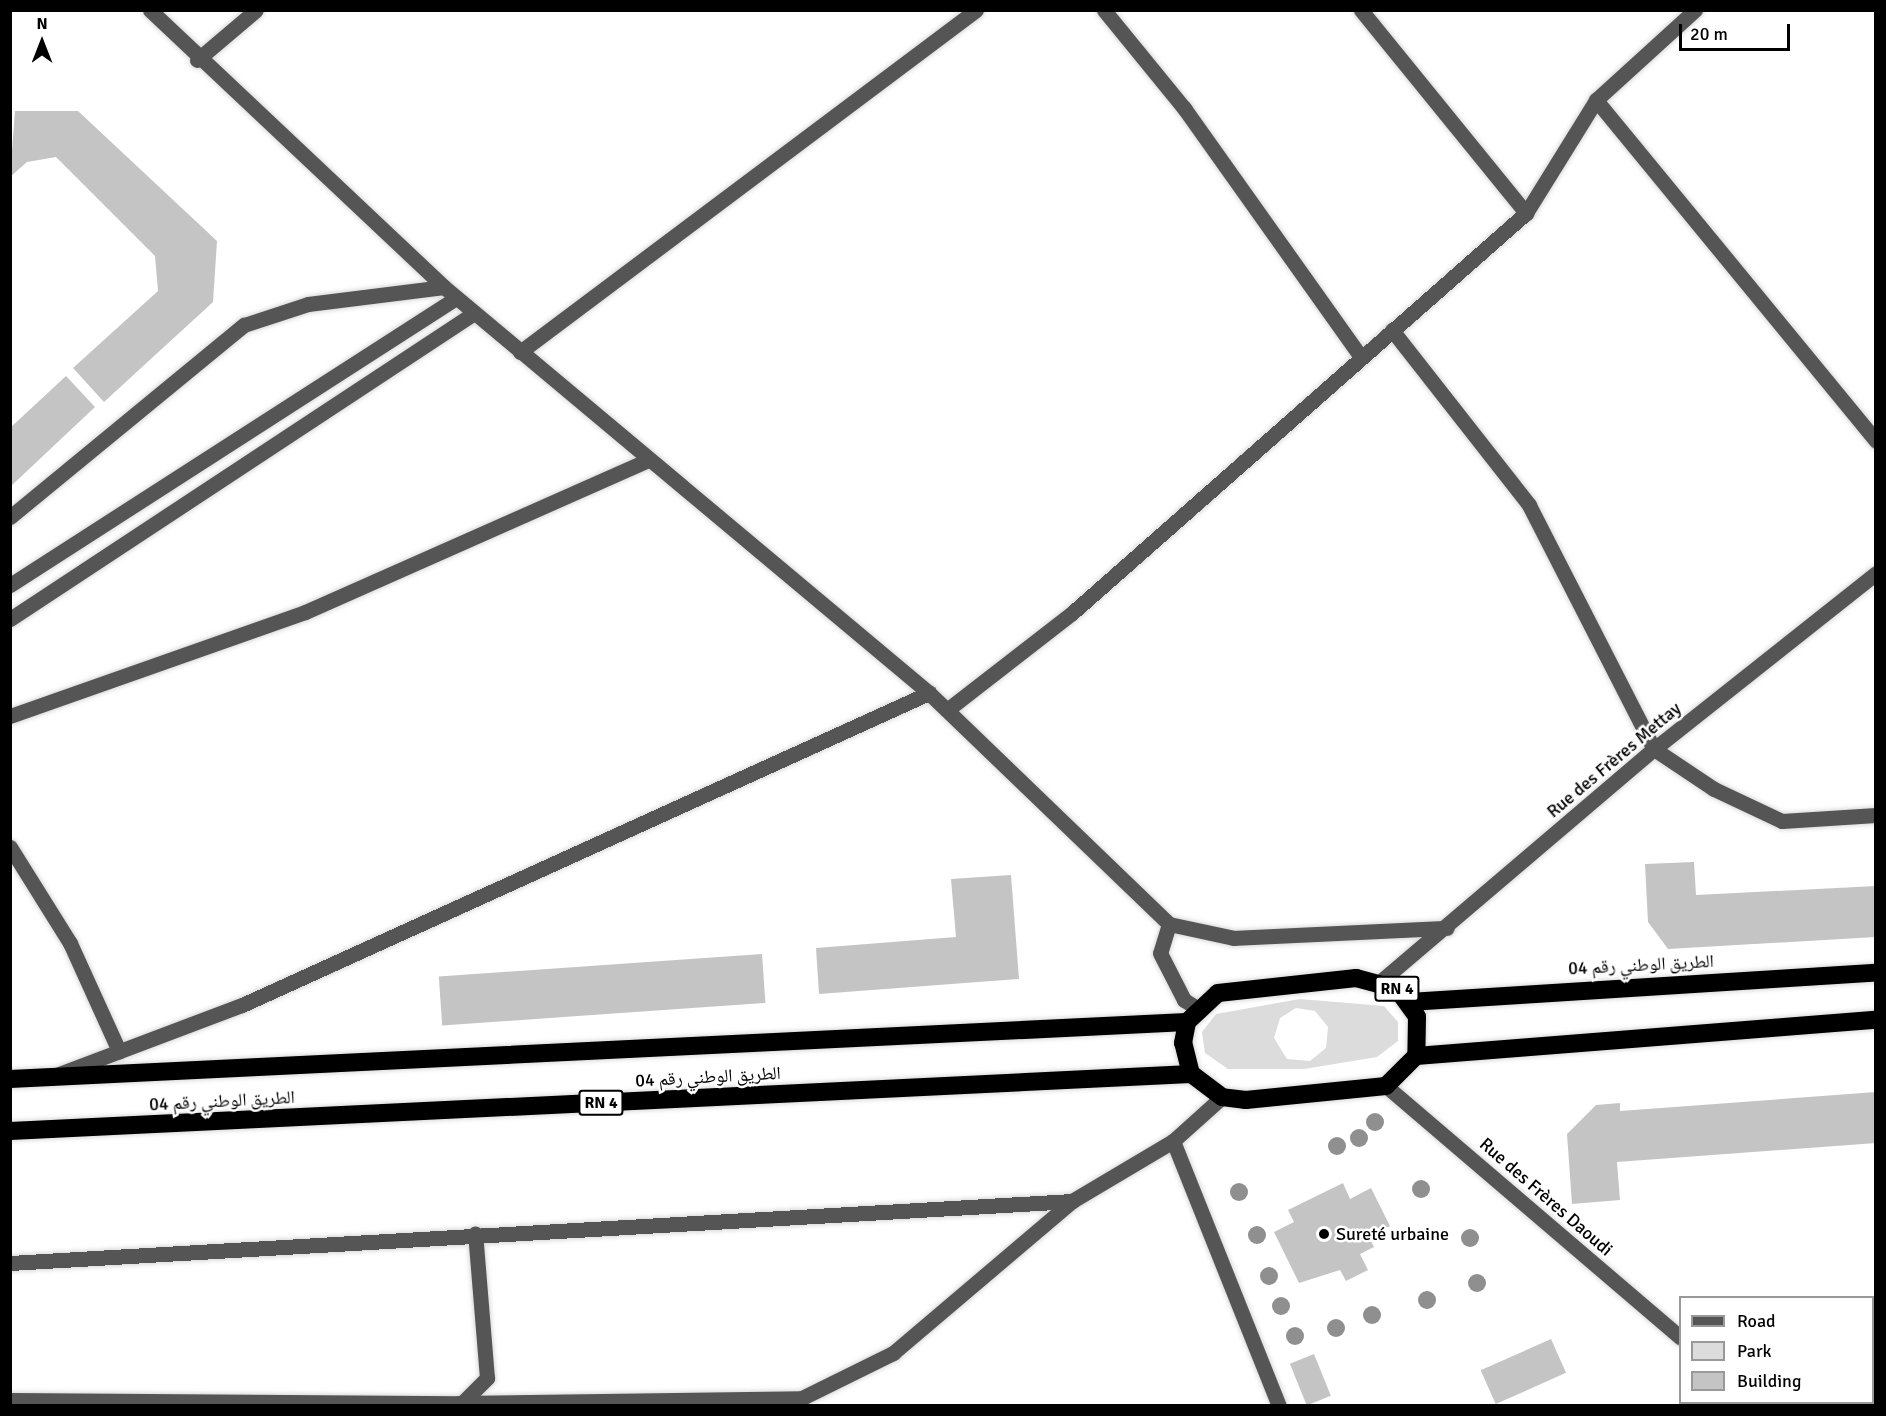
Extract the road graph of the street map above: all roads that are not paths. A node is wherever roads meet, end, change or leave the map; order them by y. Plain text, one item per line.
1 (150, 10) edge
2 (256, 10) edge
3 (976, 10) edge
4 (1104, 10) edge
5 (1361, 10) edge
6 (1695, 10) edge
7 (197, 60) junction
8 (1596, 100) junction
9 (1526, 213) junction
10 (444, 287) junction
11 (456, 298) junction
12 (474, 313) junction
13 (1392, 330) junction
14 (520, 352) junction
15 (1361, 357) junction
16 (1875, 441) edge
17 (648, 460) junction
18 (10, 517) edge
19 (1875, 573) edge
20 (10, 585) edge
21 (10, 619) edge
22 (930, 693) junction
23 (947, 710) junction
24 (10, 716) edge
25 (1654, 749) junction
26 (1875, 815) edge
27 (10, 847) edge
28 (1168, 924) junction
29 (1447, 928) junction
30 (1875, 973) edge
31 (1381, 981) junction
32 (1409, 1002) junction
33 (1192, 1015) junction
34 (1875, 1020) edge
35 (119, 1051) junction
36 (1416, 1056) junction
37 (1191, 1074) junction
38 (54, 1076) junction
39 (10, 1079) edge
40 (1386, 1086) junction
41 (1222, 1097) junction
42 (10, 1131) edge
43 (1173, 1142) junction
44 (1072, 1201) junction
45 (475, 1233) junction
46 (10, 1263) edge
47 (1679, 1336) edge
48 (10, 1400) edge
49 (459, 1405) edge
50 (1279, 1406) edge

1 - 7 street
2 - 7 street
3 - 14 street
4 - 15 street
5 - 9 street
6 - 8 street
7 - 10 street
8 - 9 street
8 - 16 street
9 - 13 street
10 - 11 street
10 - 18 street
11 - 12 street
11 - 20 street
12 - 14 street
12 - 21 street
13 - 15 street
13 - 25 street
14 - 17 street
15 - 23 street
17 - 22 street
17 - 24 street
19 - 25 street, Rue des Frères Mettay
22 - 23 street
22 - 35 street
23 - 28 street
25 - 26 street
25 - 29 street, Rue des Frères Mettay
27 - 35 street
28 - 29 street
28 - 33 street
29 - 31 street, Rue des Frères Mettay
30 - 32 highway, الطريق الوطني رقم 04 / RN 4
31 - 32 highway, RN 4
31 - 33 highway, الطريق الوطني رقم 04 / RN 4
32 - 36 highway, RN 4
33 - 37 highway
33 - 38 highway, الطريق الوطني رقم 04 / RN 4
34 - 36 highway
35 - 38 street
36 - 40 highway
37 - 41 highway
37 - 42 highway, الطريق الوطني رقم 04 / RN 4
38 - 39 highway, الطريق الوطني رقم 04 / RN 4
40 - 41 highway
40 - 47 street, Rue des Frères Daoudi
41 - 43 street
43 - 44 street
43 - 50 street
44 - 45 street
44 - 49 street
45 - 46 street
45 - 49 street
48 - 49 street

